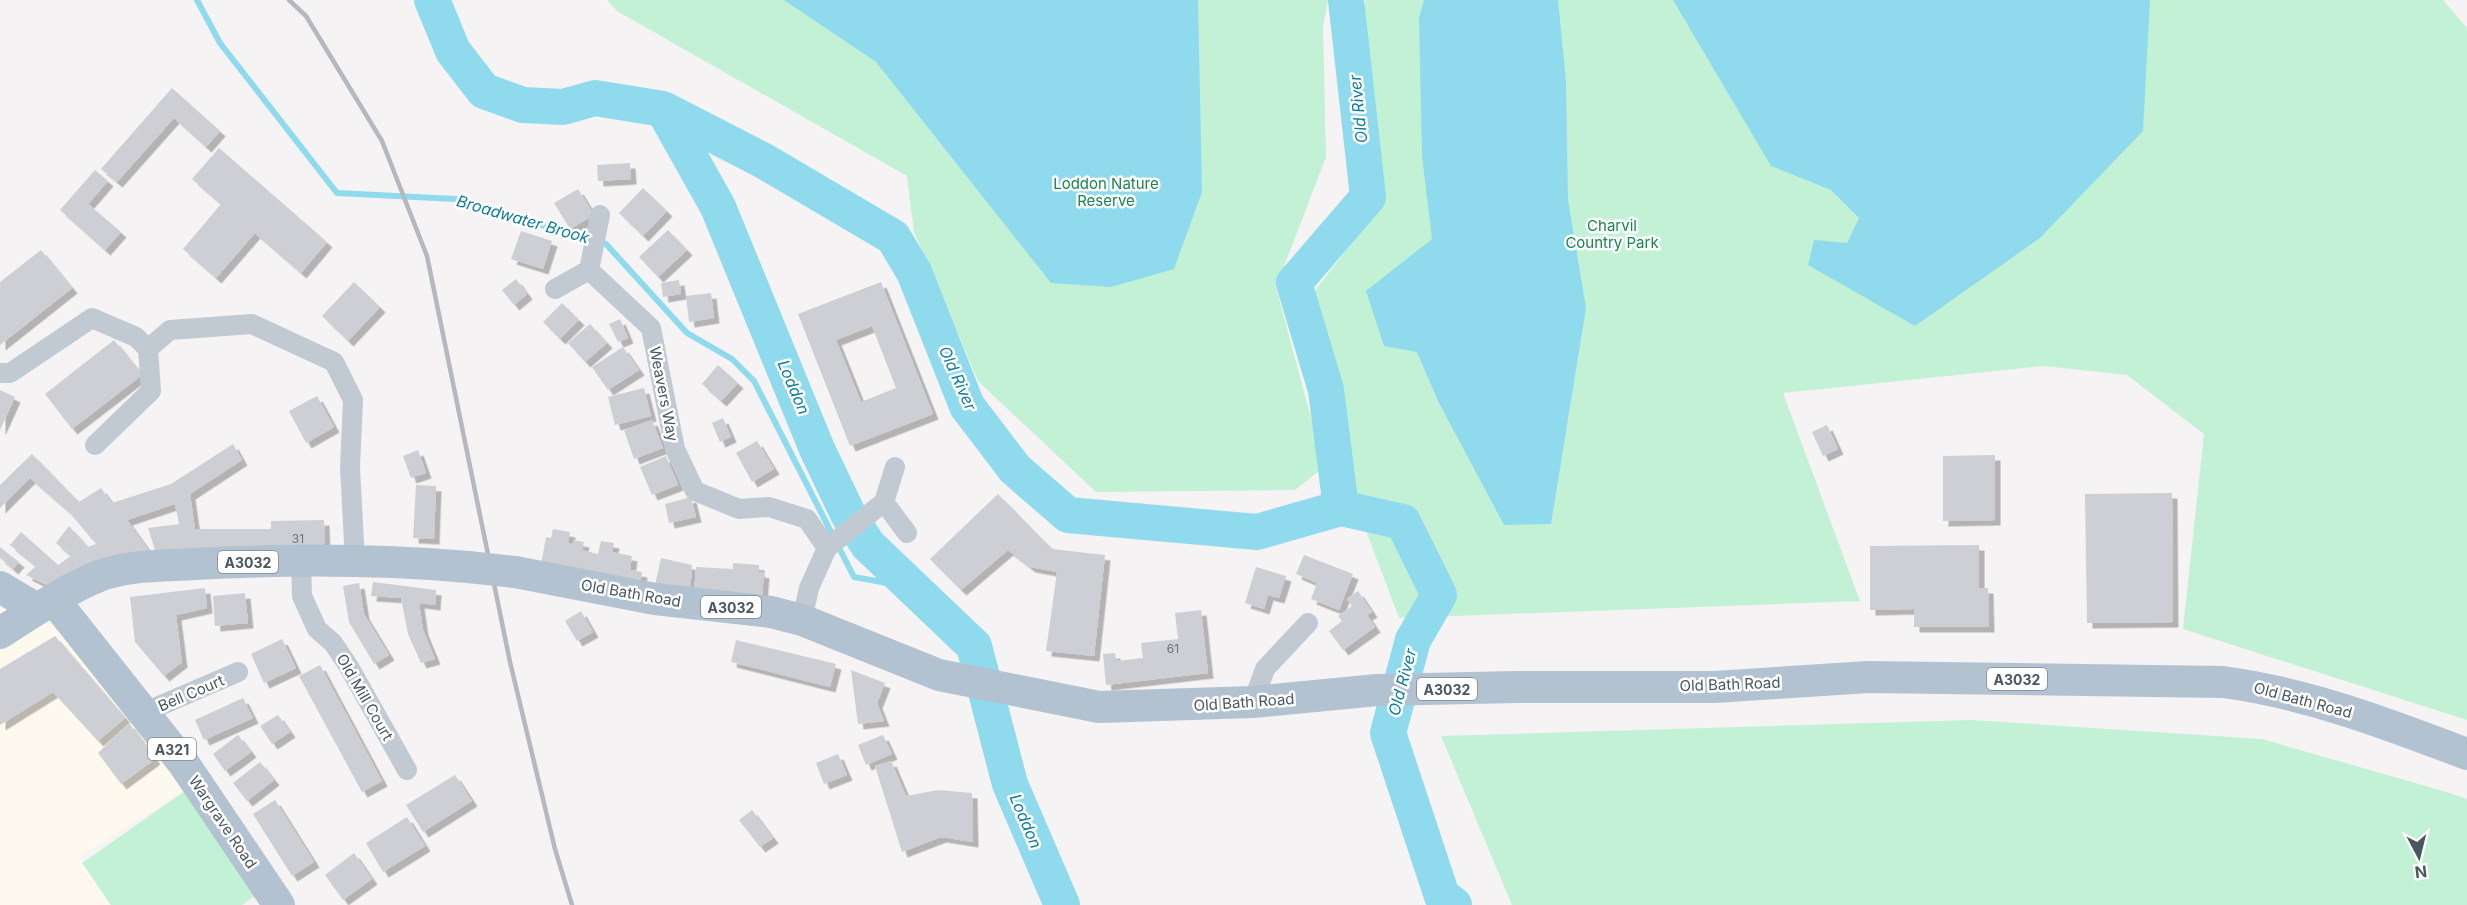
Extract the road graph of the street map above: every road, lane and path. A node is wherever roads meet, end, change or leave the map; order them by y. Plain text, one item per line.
1 (600, 215) dead end
2 (589, 270) junction
3 (555, 289) dead end
4 (148, 350) junction
5 (0, 373) edge
6 (95, 445) dead end
7 (895, 467) dead end
8 (878, 506) junction
9 (907, 532) dead end
10 (829, 546) junction
11 (301, 560) junction
12 (355, 562) junction
13 (0, 587) edge
14 (46, 605) junction
15 (802, 620) junction
16 (1308, 623) dead end
17 (0, 633) edge
18 (238, 672) dead end
19 (1253, 702) junction
20 (143, 713) junction
21 (2467, 754) edge
22 (407, 770) dead end
23 (279, 905) edge

1 - 2 street
2 - 3 street
2 - 10 street, Weavers Way
4 - 5 street
4 - 6 street
4 - 12 street
7 - 8 street
8 - 9 street
8 - 10 street
10 - 15 street
11 - 12 main road, Old Bath Road / A3032
11 - 14 main road, Old Bath Road / A3032
11 - 22 street, Old Mill Court
12 - 15 main road, Old Bath Road / A3032, bridge
13 - 14 main road, A321
14 - 17 main road, A3032
14 - 20 main road, Wargrave Road / A321
15 - 19 main road, Old Bath Road / A3032
16 - 19 street
18 - 20 street, Bell Court
19 - 21 main road, Old Bath Road / A3032
20 - 23 main road, Wargrave Road / A321

